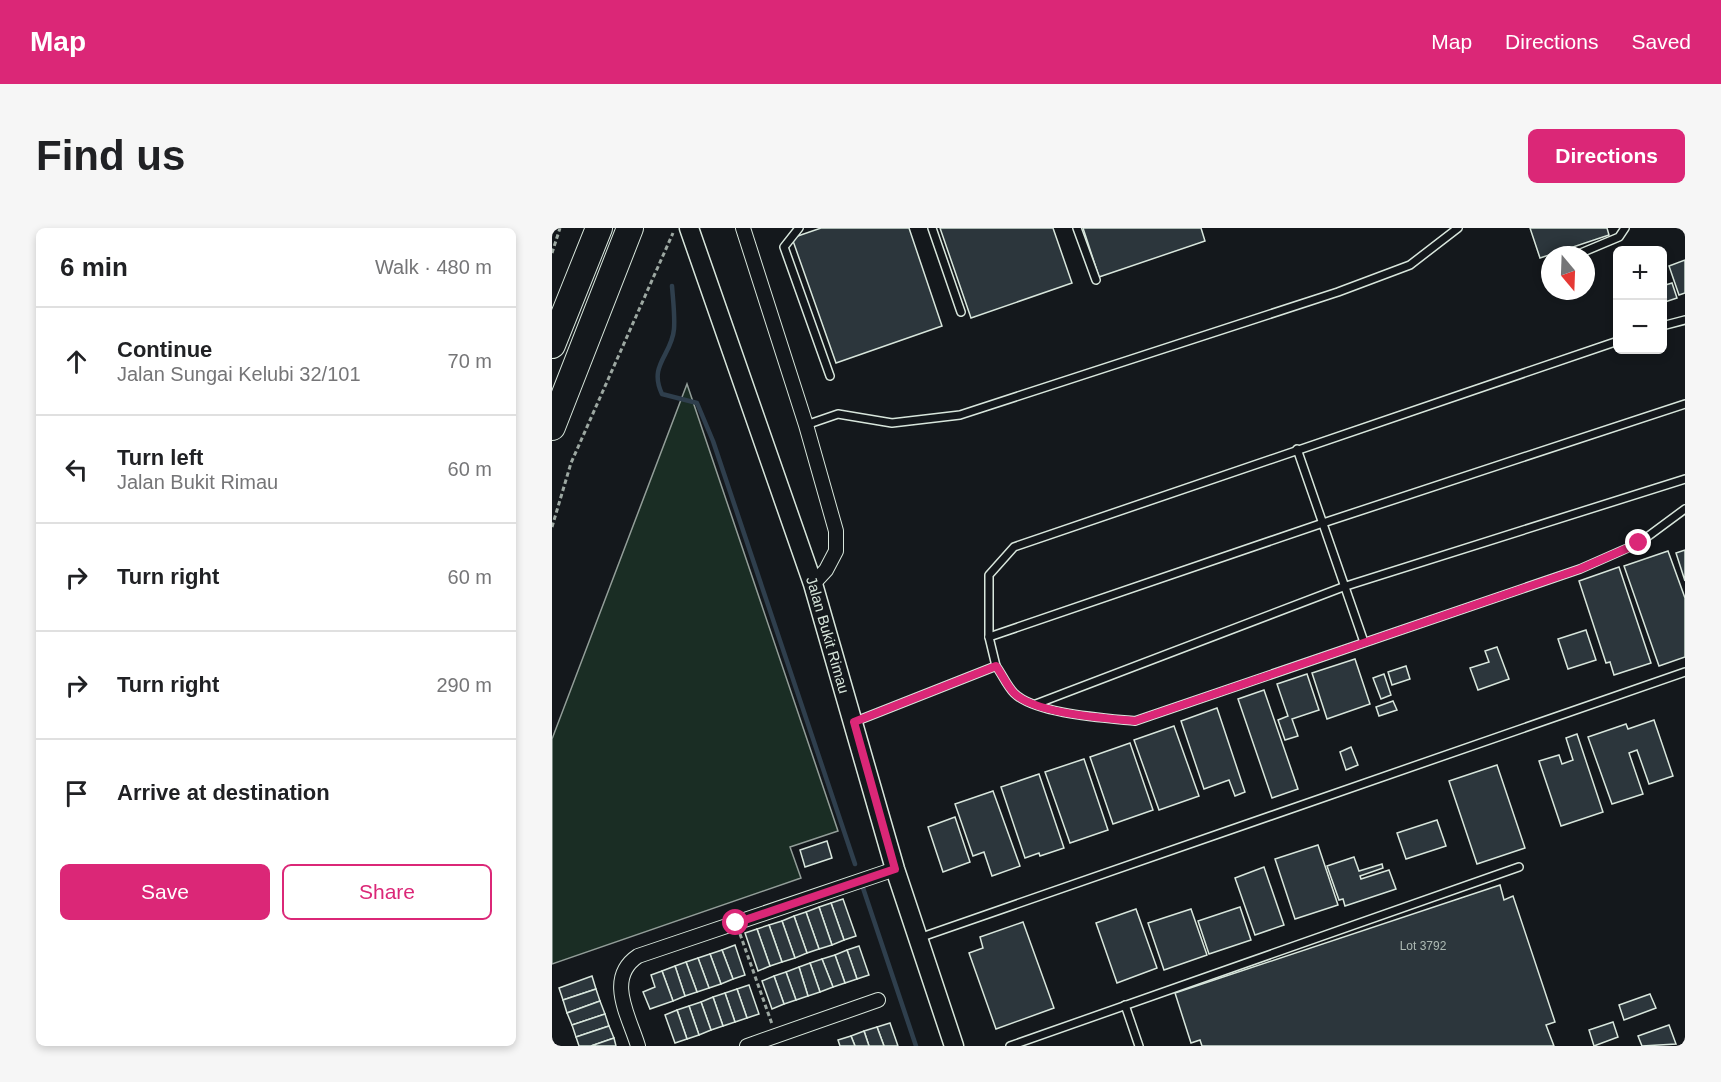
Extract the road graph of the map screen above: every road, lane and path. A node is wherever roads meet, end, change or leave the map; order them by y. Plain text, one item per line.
1 (560, 228) edge
2 (599, 228) edge
3 (630, 228) edge
4 (675, 228) edge
5 (689, 228) edge
6 (743, 228) edge
7 (799, 228) edge
8 (932, 228) edge
9 (1077, 228) edge
10 (1458, 228) edge
11 (1624, 228) edge
12 (1595, 247) edge
13 (552, 253) edge
14 (1096, 280) dead end
15 (961, 312) dead end
16 (1685, 320) edge
17 (1667, 325) edge
18 (1613, 342) edge
19 (552, 345) edge
20 (831, 376) dead end
21 (1685, 404) edge
22 (806, 424) junction
23 (552, 427) edge
24 (1297, 449) junction
25 (1685, 479) edge
26 (1685, 509) edge
27 (1323, 523) junction
28 (552, 527) edge
29 (813, 584) junction
30 (1343, 586) junction
31 (989, 637) junction
32 (1364, 642) junction
33 (996, 666) junction
34 (1685, 672) edge
35 (1035, 704) junction
36 (854, 722) junction
37 (1519, 867) dead end
38 (895, 869) junction
39 (736, 923) junction
40 (918, 938) junction
41 (878, 1000) dead end
42 (1125, 1005) junction
43 (776, 1036) junction
44 (638, 1046) edge
45 (747, 1046) edge
46 (954, 1046) edge
47 (1010, 1046) edge
48 (1139, 1046) edge

1 - 13 path
2 - 19 highway
3 - 23 highway
4 - 28 path
5 - 29 street, Jalan Bukit Rimau
6 - 22 street
7 - 20 lane
8 - 15 lane
9 - 14 lane
10 - 22 lane
11 - 12 lane
16 - 17 lane
18 - 24 lane
21 - 27 lane
22 - 29 street
24 - 27 lane
24 - 31 lane
25 - 30 lane
26 - 32 lane
27 - 30 lane
27 - 31 lane
29 - 36 street, Jalan Bukit Rimau
30 - 32 lane
30 - 35 lane
31 - 33 lane
32 - 35 lane
33 - 35 lane
33 - 36 lane
34 - 40 lane
36 - 38 street, Jalan Bukit Rimau
37 - 42 lane
38 - 39 street
38 - 40 street, Jalan Bukit Rimau
39 - 43 path
39 - 44 street
40 - 46 street, Jalan Bukit Rimau
41 - 43 street
42 - 47 lane
42 - 48 lane
43 - 45 street

